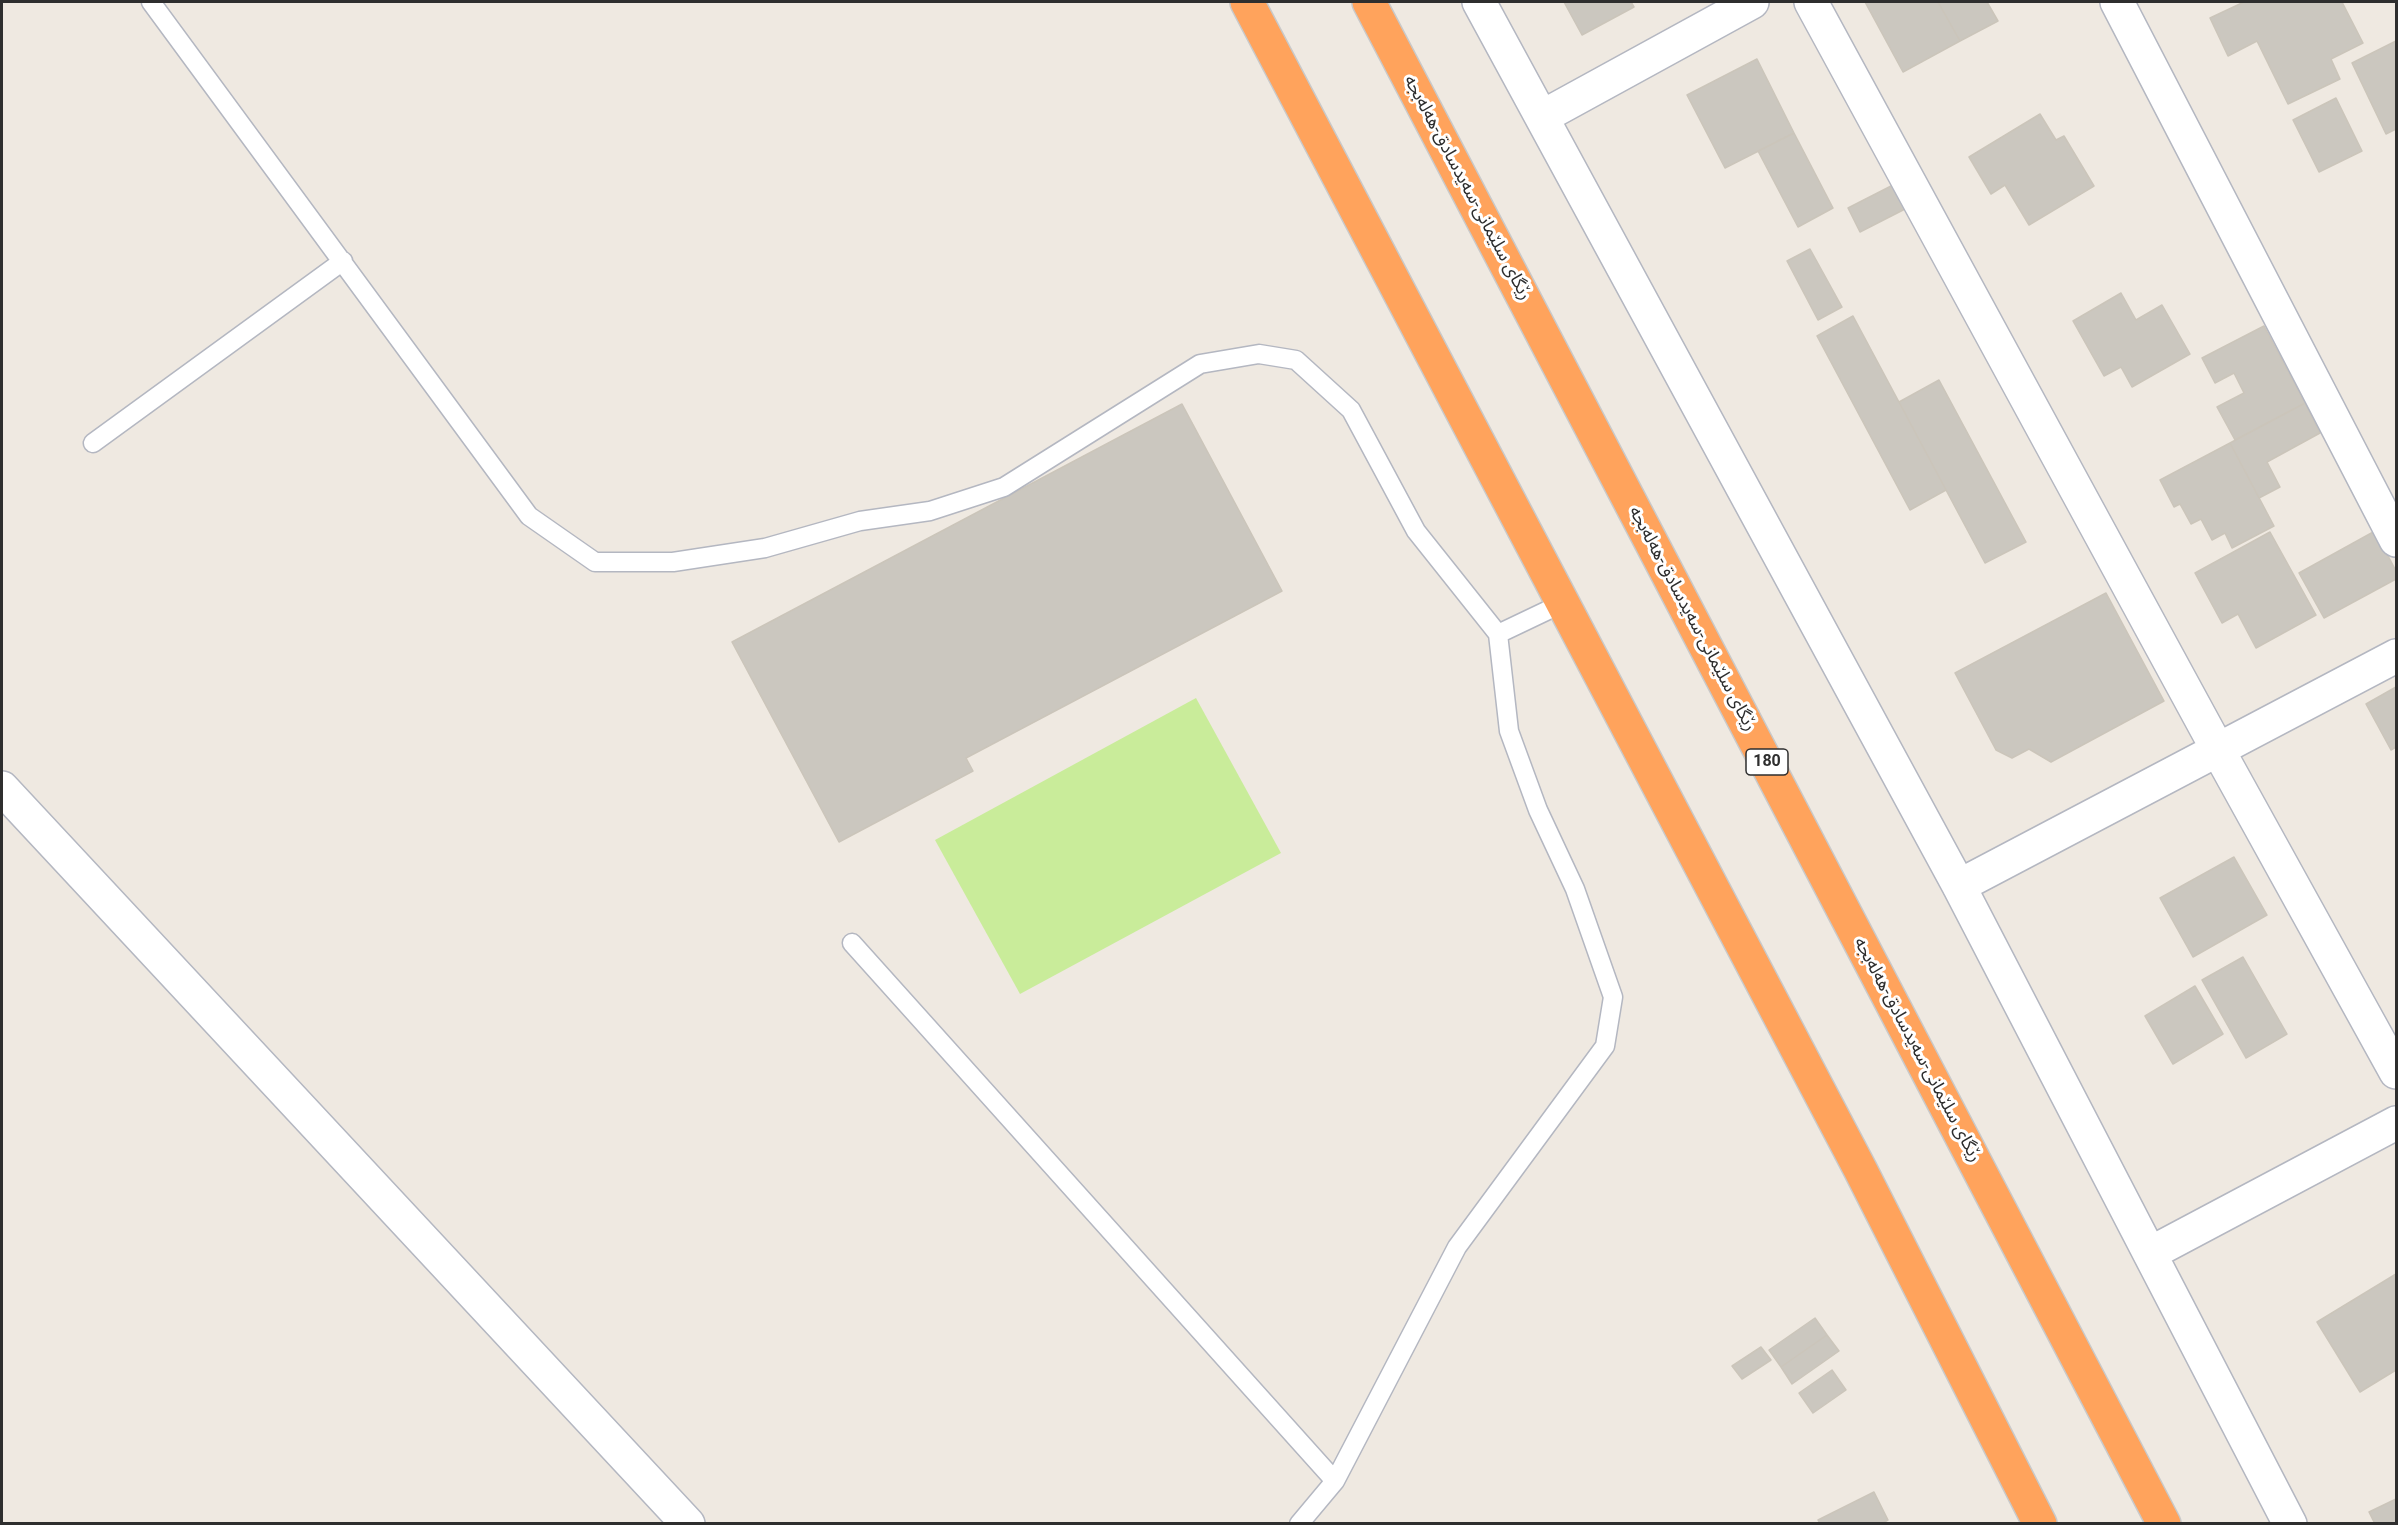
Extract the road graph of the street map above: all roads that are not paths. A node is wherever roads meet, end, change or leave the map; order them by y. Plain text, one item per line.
1 (151, 2) edge
2 (1248, 2) edge
3 (1369, 2) edge
4 (1479, 2) edge
5 (1752, 2) edge
6 (1811, 2) edge
7 (2117, 2) edge
8 (1542, 117) junction
9 (343, 261) junction
10 (93, 443) dead end
11 (2397, 540) edge
12 (1563, 603) junction
13 (1498, 634) junction
14 (2397, 656) edge
15 (2218, 750) junction
16 (2, 788) edge
17 (1959, 886) junction
18 (852, 943) dead end
19 (2397, 1072) edge
20 (2397, 1123) edge
21 (2151, 1254) junction
22 (1335, 1481) junction
23 (688, 1524) edge
24 (1299, 1524) edge
25 (2040, 1524) edge
26 (2164, 1524) edge
27 (2290, 1524) edge

1 - 9 lane
2 - 12 highway
3 - 26 highway, رێگای سلێمانی-سەیدسادق-هەلەبجە / 180
4 - 8 street
5 - 8 street
6 - 15 street
7 - 11 street
8 - 17 street
9 - 10 lane
9 - 13 lane
12 - 13 lane
12 - 25 highway
13 - 22 lane
14 - 15 street
15 - 17 street
15 - 19 street
16 - 23 street
17 - 21 street
18 - 22 lane
20 - 21 street
21 - 27 street
22 - 24 lane

